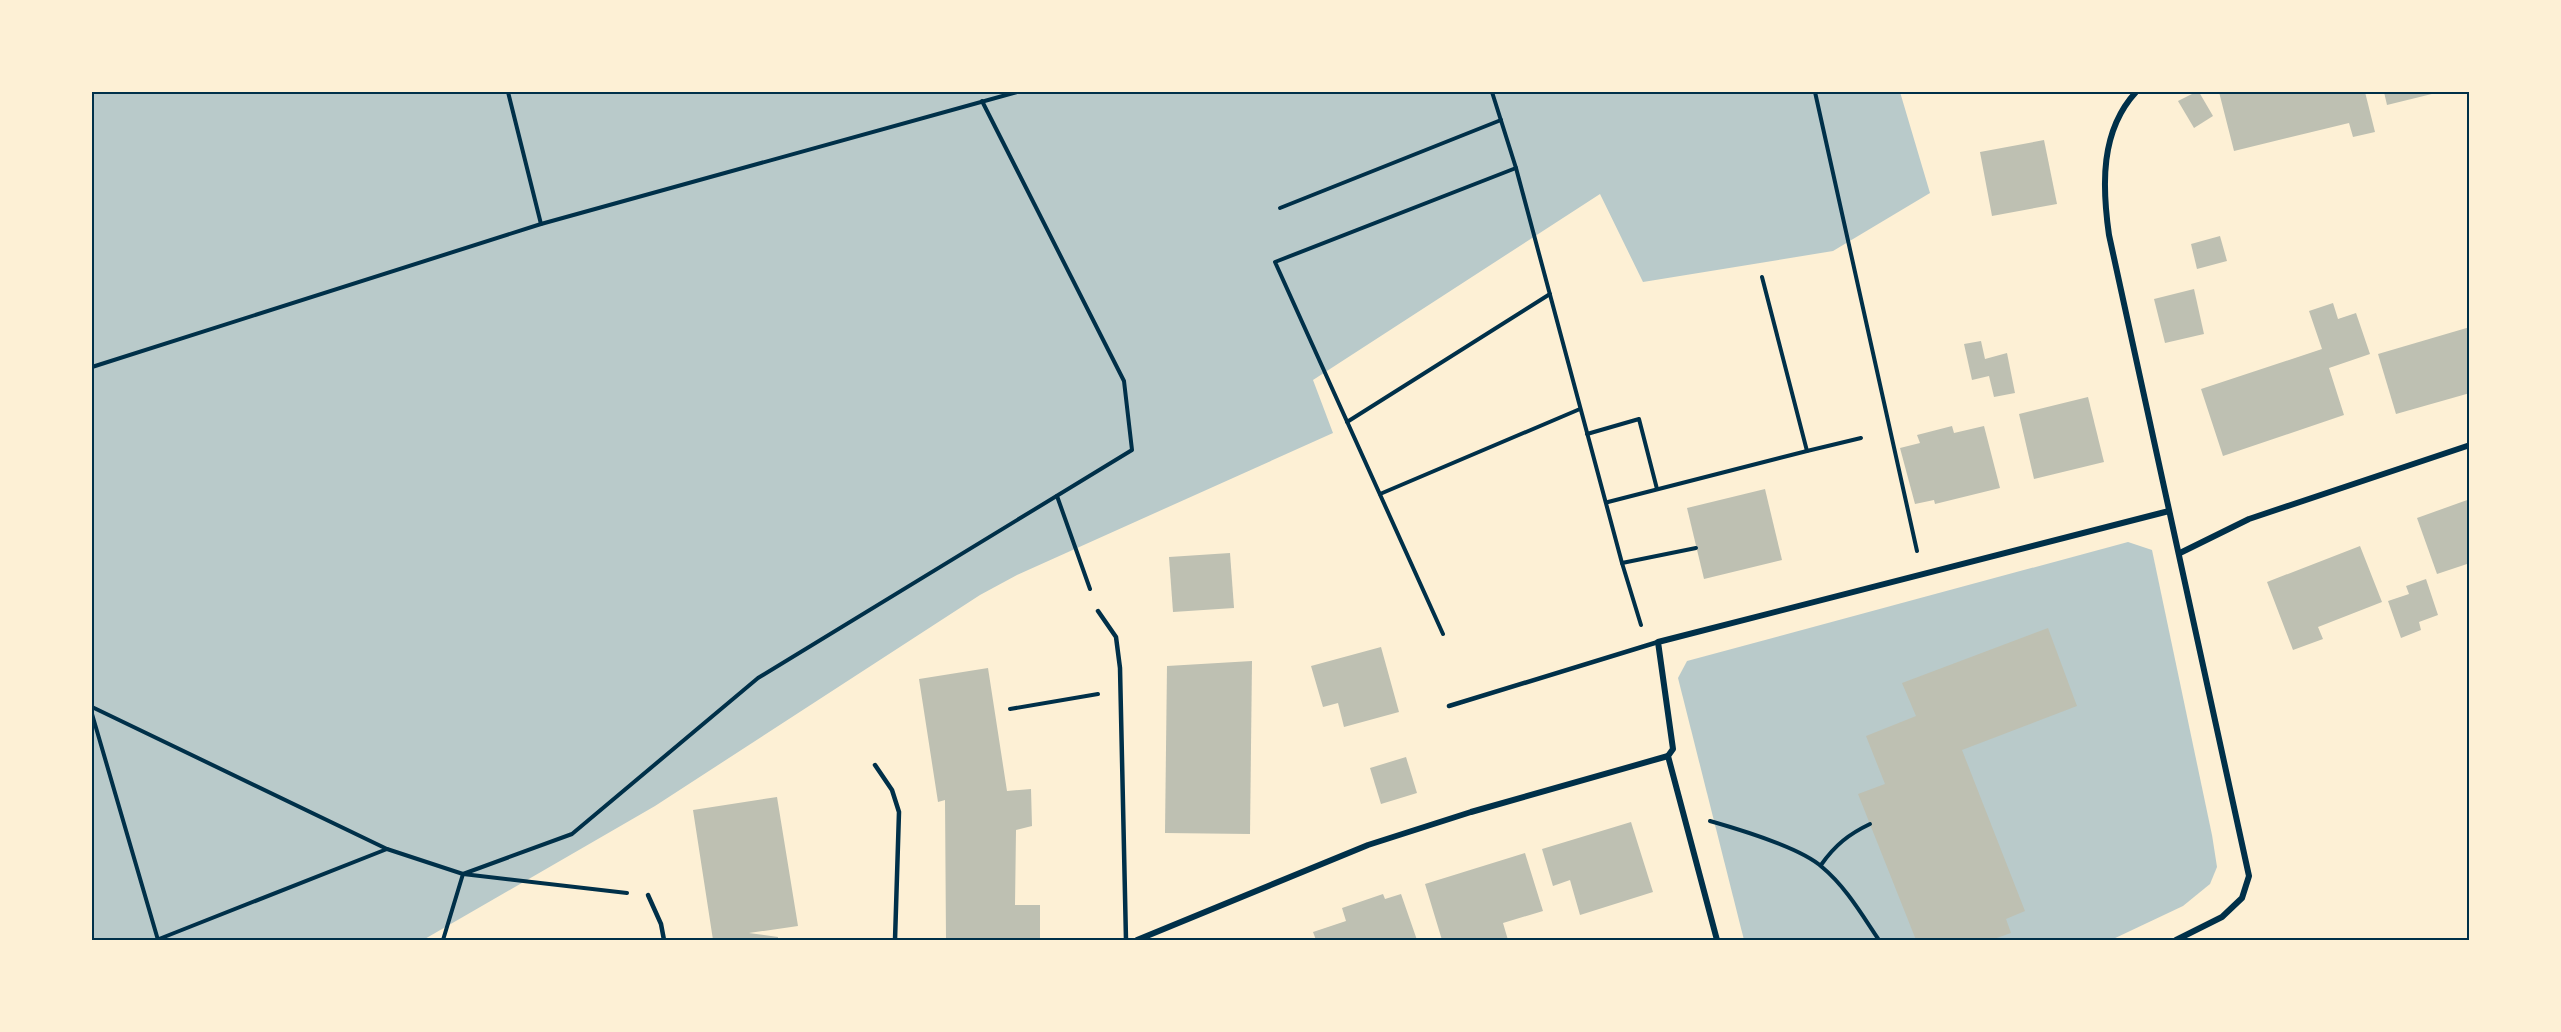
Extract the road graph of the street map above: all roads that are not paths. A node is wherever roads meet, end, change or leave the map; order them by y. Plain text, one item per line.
1 (2136, 92) edge
2 (2469, 445) edge
3 (2169, 511) junction
4 (2180, 553) junction
5 (1098, 611) road end
6 (1658, 642) junction
7 (1449, 706) dead end
8 (1668, 756) junction
9 (875, 765) dead end
10 (648, 895) road end
11 (664, 940) edge
12 (895, 940) edge
13 (1126, 940) edge
14 (1137, 940) edge
15 (1717, 940) edge
16 (2176, 940) edge

1 - 3 street
2 - 4 street
3 - 4 street
3 - 6 street
4 - 16 street
5 - 13 lane
6 - 7 lane
6 - 8 street
8 - 14 street
8 - 15 street
9 - 12 lane
10 - 11 lane

